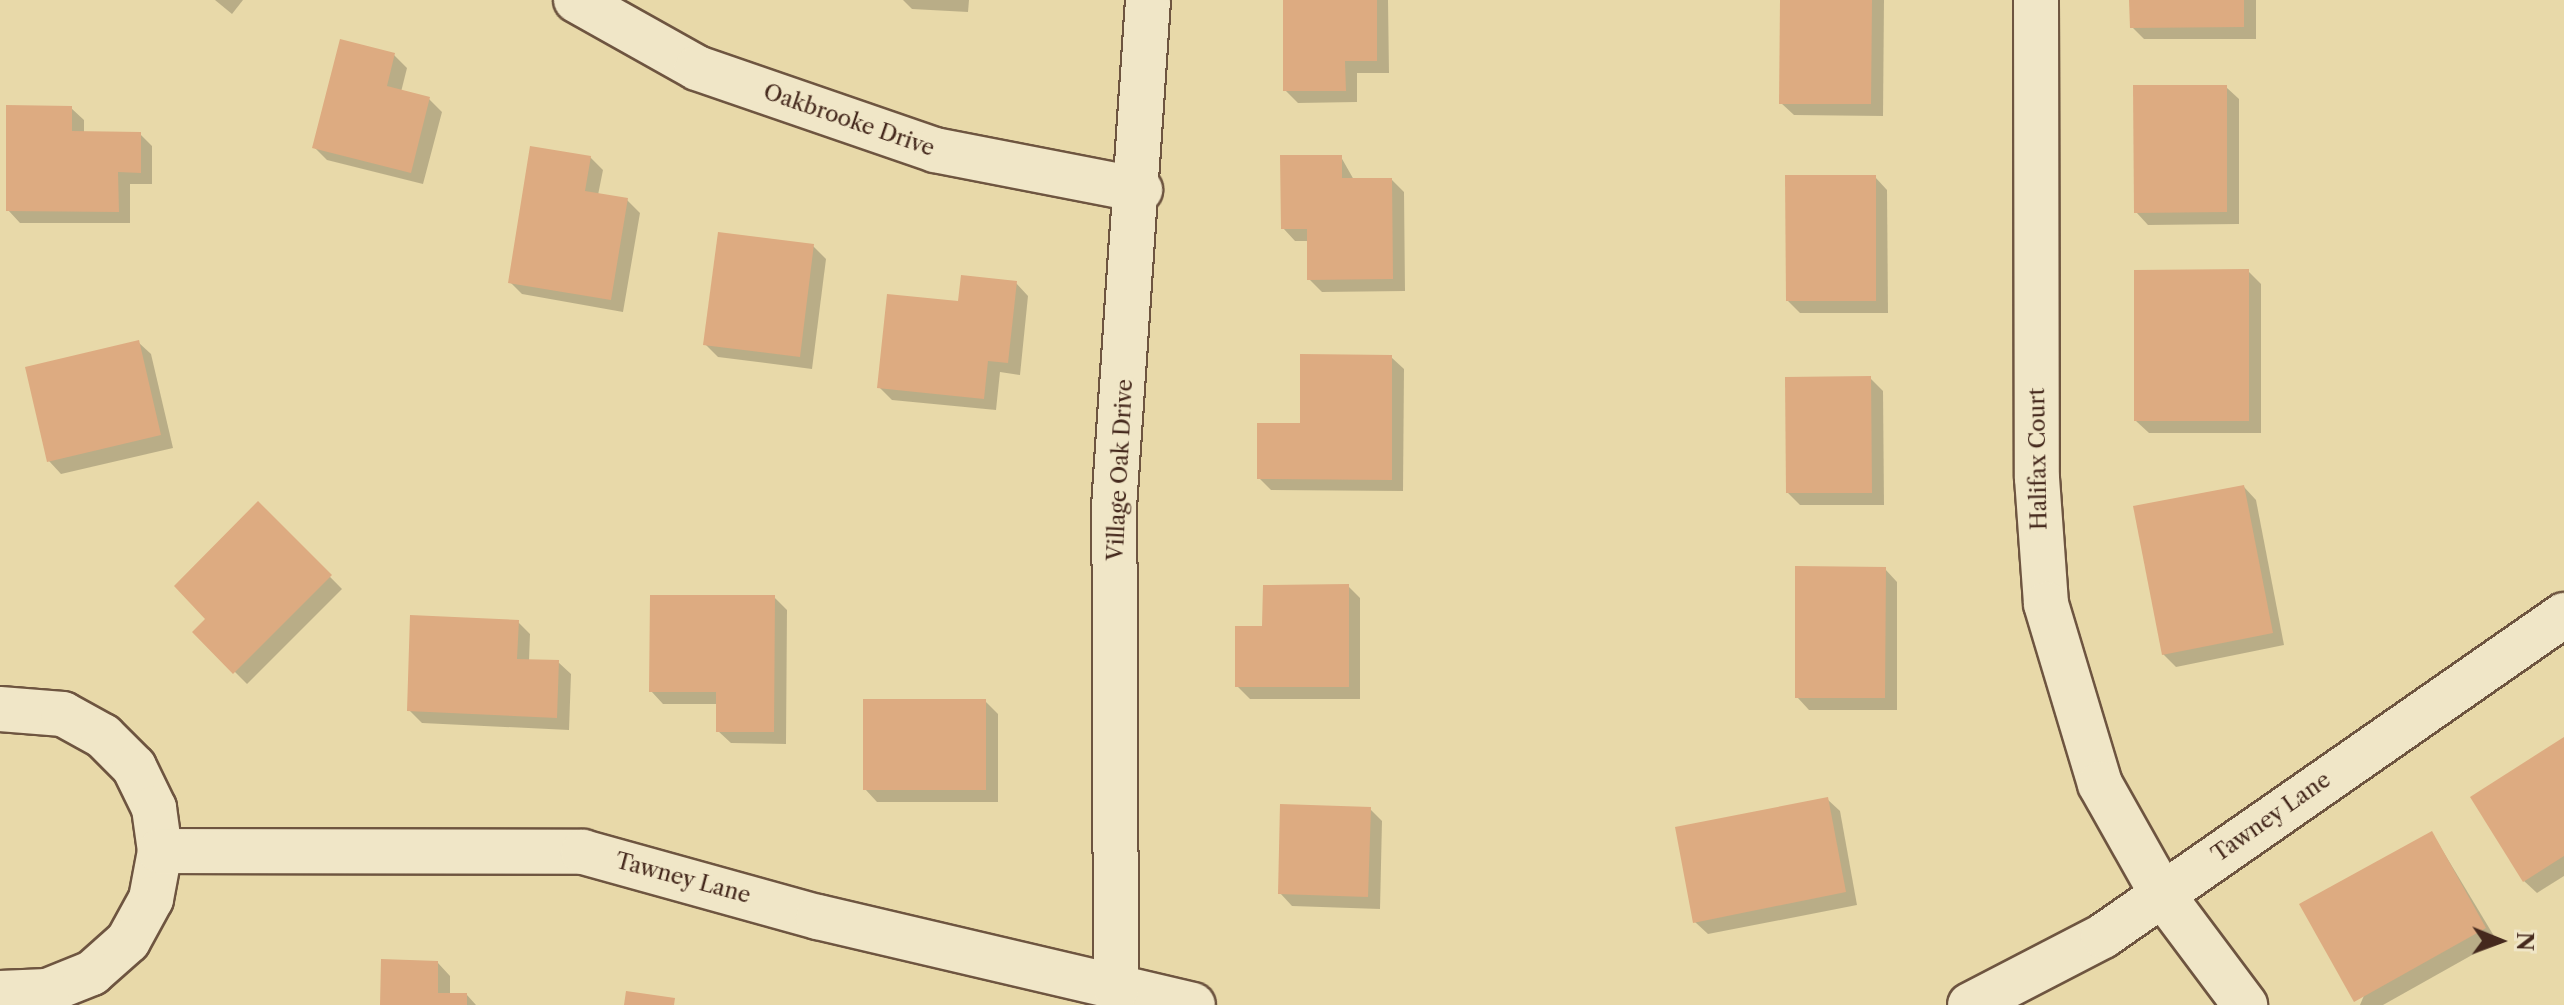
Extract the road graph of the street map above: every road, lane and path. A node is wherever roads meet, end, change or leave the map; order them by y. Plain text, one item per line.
1 (576, 0) edge
2 (1148, 0) edge
3 (2036, 0) edge
4 (1140, 190) junction
5 (2564, 615) edge
6 (0, 709) edge
7 (160, 851) junction
8 (2162, 894) junction
9 (1116, 990) junction
10 (0, 993) edge
11 (1193, 1005) edge
12 (1970, 1005) edge
13 (2245, 1005) edge

1 - 4 street, Oakbrooke Drive
2 - 4 street, Village Oak Drive
3 - 8 street, Halifax Court
4 - 9 street, Village Oak Drive
5 - 8 street, Tawney Lane
6 - 7 street
7 - 9 street, Tawney Lane
7 - 10 street
8 - 12 street, Tawney Lane
8 - 13 street, Halifax Court
9 - 11 street, Tawney Lane

